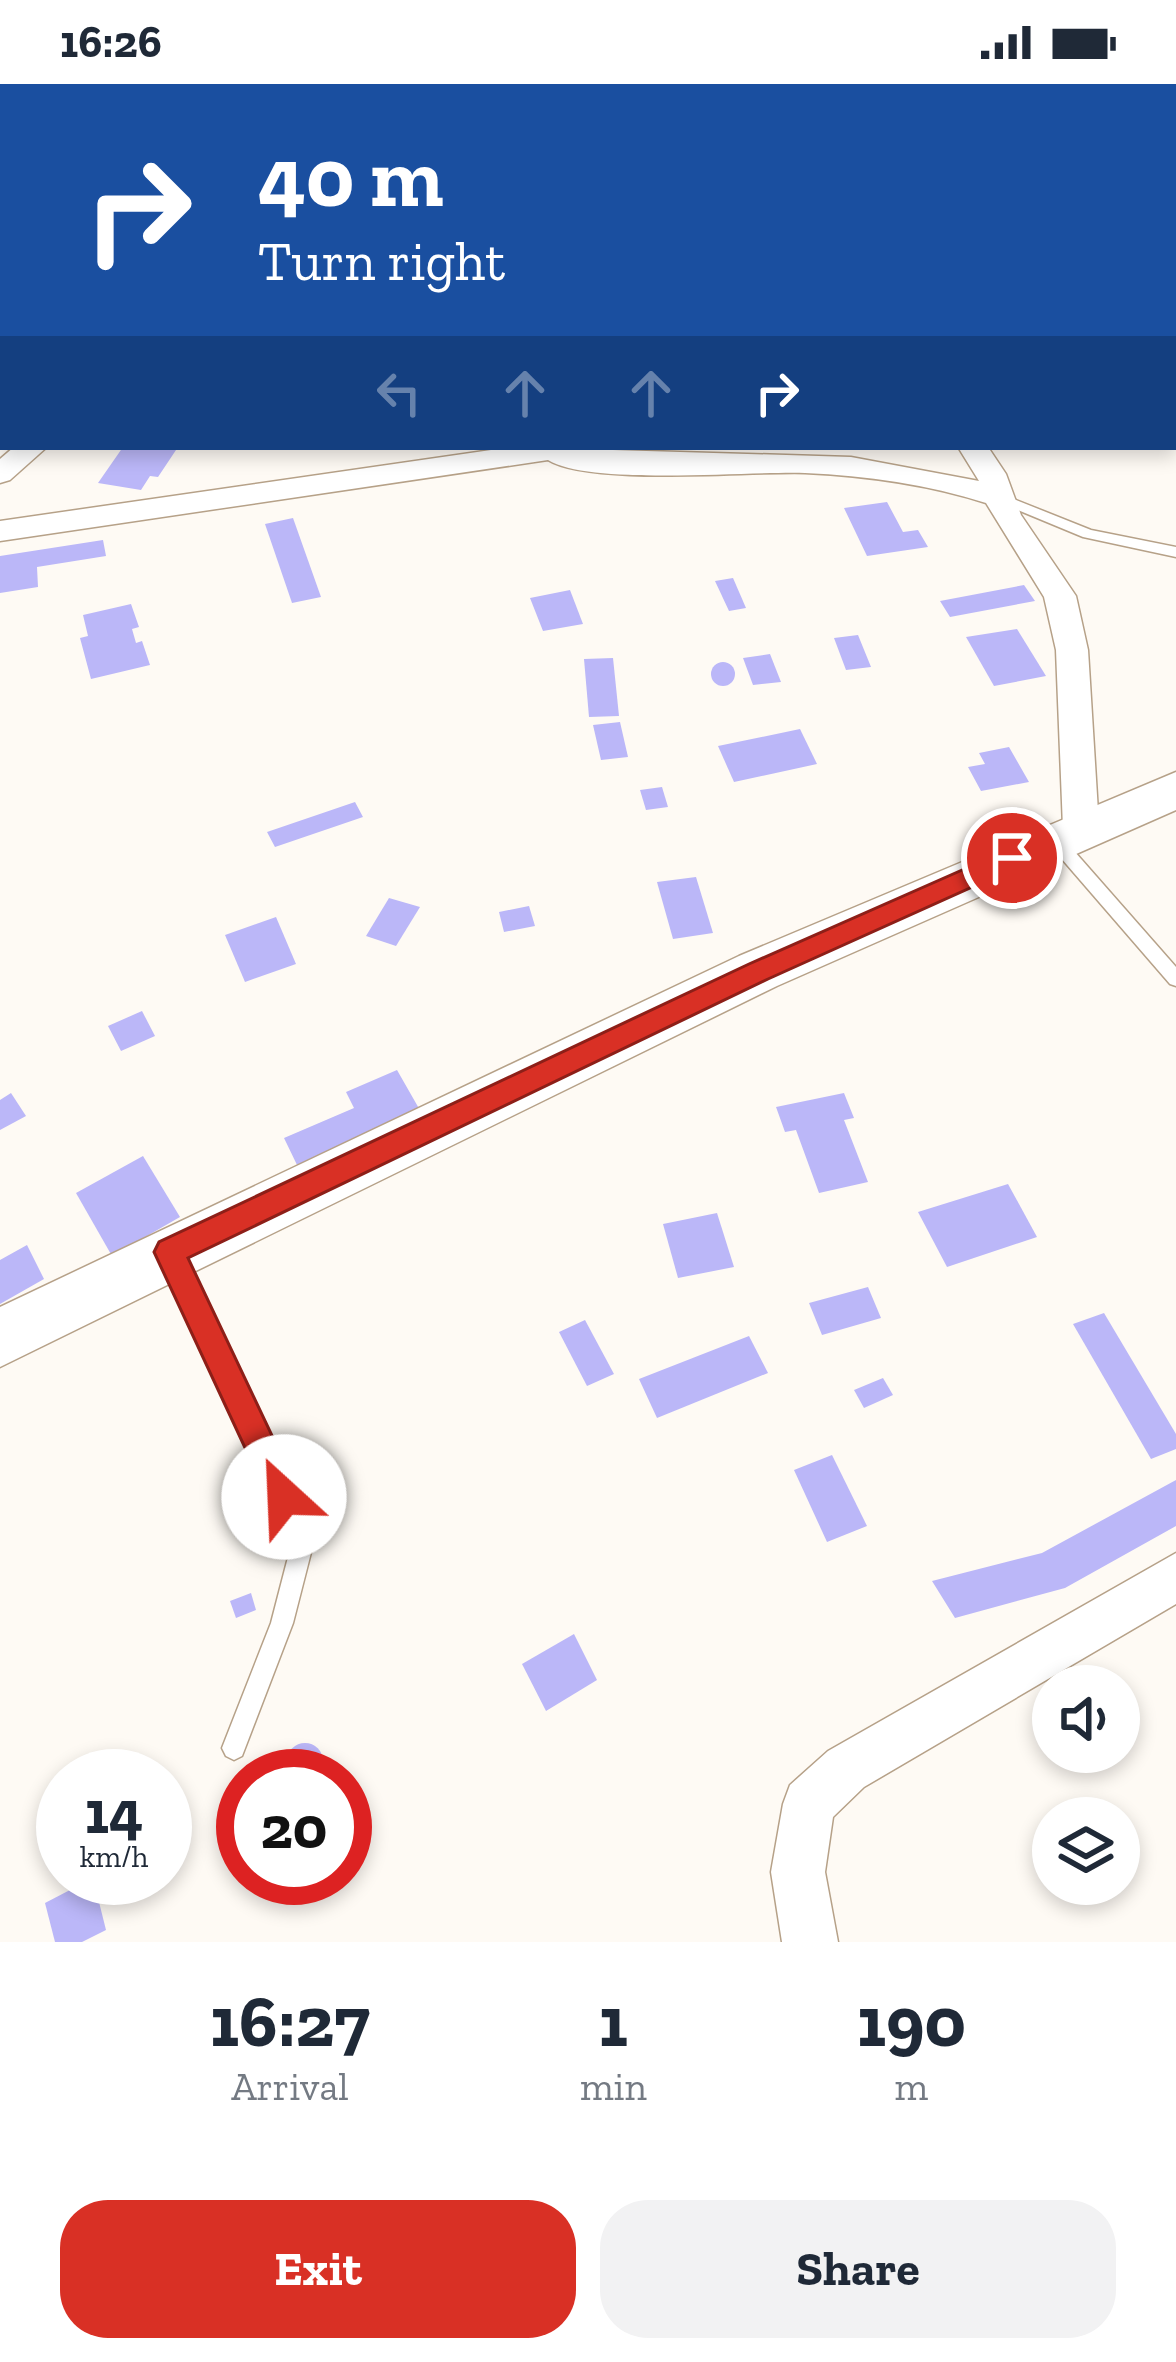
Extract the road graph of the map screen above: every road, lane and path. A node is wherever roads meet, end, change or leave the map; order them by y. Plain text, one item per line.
1 (28, 450) edge
2 (975, 450) edge
3 (508, 453) edge
4 (0, 474) edge
5 (1000, 498) junction
6 (0, 531) edge
7 (1176, 552) edge
8 (1176, 790) edge
9 (1068, 833) junction
10 (1176, 979) edge
11 (170, 1252) junction
12 (0, 1338) edge
13 (1176, 1577) edge
14 (234, 1748) dead end
15 (810, 1942) edge

1 - 4 street
2 - 5 street
3 - 5 street
3 - 6 street
5 - 7 lane
5 - 9 street
8 - 9 street
9 - 10 lane
9 - 11 street
11 - 12 street
11 - 14 lane
13 - 15 street

